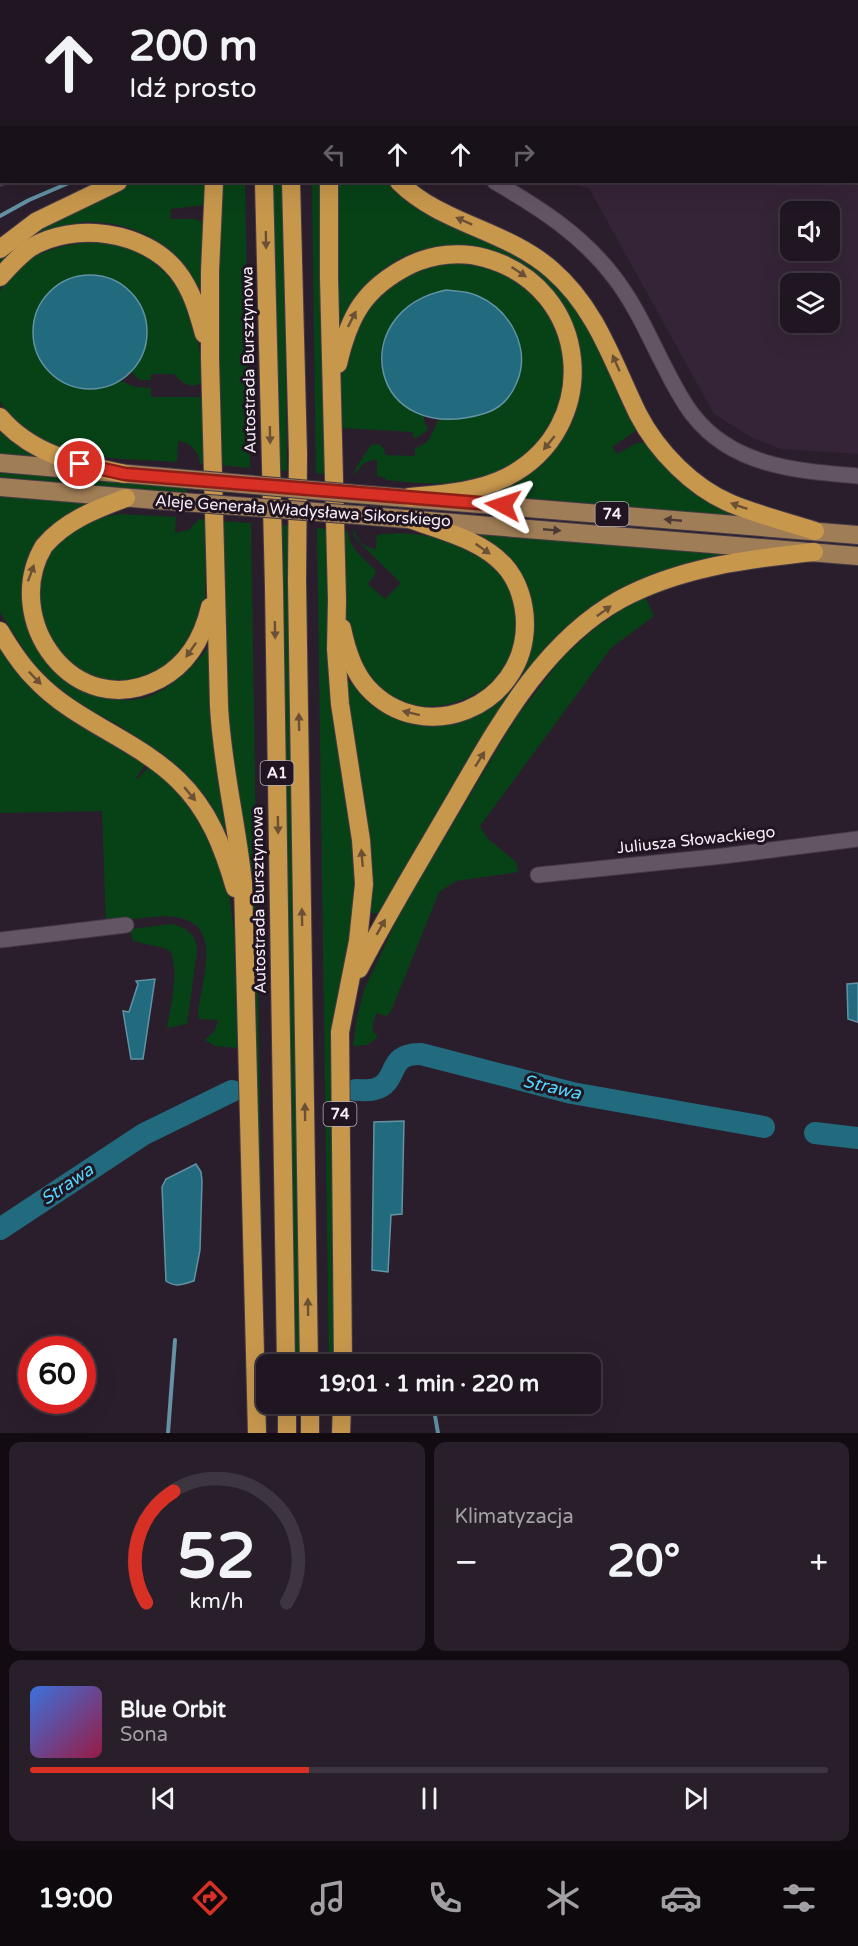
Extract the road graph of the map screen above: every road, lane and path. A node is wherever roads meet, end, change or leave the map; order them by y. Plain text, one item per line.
1 (116, 183) edge
2 (214, 183) edge
3 (264, 183) edge
4 (291, 183) edge
5 (329, 183) edge
6 (400, 183) edge
7 (497, 183) edge
8 (0, 249) edge
9 (0, 277) edge
10 (210, 359) junction
11 (333, 416) junction
12 (0, 417) edge
13 (0, 464) edge
14 (125, 474) junction
15 (858, 476) edge
16 (0, 487) edge
17 (409, 497) junction
18 (126, 498) junction
19 (410, 519) junction
20 (814, 531) junction
21 (858, 535) edge
22 (814, 552) junction
23 (858, 556) edge
24 (214, 575) junction
25 (337, 600) junction
26 (0, 631) edge
27 (858, 839) edge
28 (538, 875) dead end
29 (126, 925) dead end
30 (0, 940) edge
31 (244, 940) junction
32 (346, 999) junction
33 (286, 1354) edge
34 (309, 1354) edge
35 (343, 1354) edge
36 (286, 1414) edge
37 (310, 1414) edge
38 (342, 1414) edge
39 (257, 1433) edge
40 (287, 1433) edge
41 (310, 1433) edge
42 (341, 1433) edge

1 - 8 highway
2 - 10 highway
3 -> 33 highway, Autostrada Bursztynowa / A1
34 -> 4 highway, A1
5 - 11 highway
20 -> 6 highway
7 - 15 street
9 - 10 highway
10 - 24 highway
11 -> 17 highway
11 - 25 highway
12 - 14 highway
13 - 14 main road, Aleje Generała Władysława Sikorskiego
14 - 17 main road, Aleje Generała Władysława Sikorskiego / 74, bridge
16 - 18 main road, Aleje Generała Władysława Sikorskiego
20 -> 17 main road, Aleje Generała Władysława Sikorskiego / 74
18 - 19 main road, Aleje Generała Władysława Sikorskiego, bridge
24 -> 18 highway
19 -> 22 main road, Aleje Generała Władysława Sikorskiego
19 -> 25 highway
20 - 21 main road, Aleje Generała Władysława Sikorskiego / 74
22 - 23 main road, Aleje Generała Władysława Sikorskiego
32 -> 22 highway
24 - 31 highway
32 -> 25 highway
26 -> 31 highway
27 - 28 street, Juliusza Słowackiego
29 - 30 street
31 - 39 highway
32 - 35 highway, 74
36 - 40 highway
37 - 41 highway
38 - 42 highway

